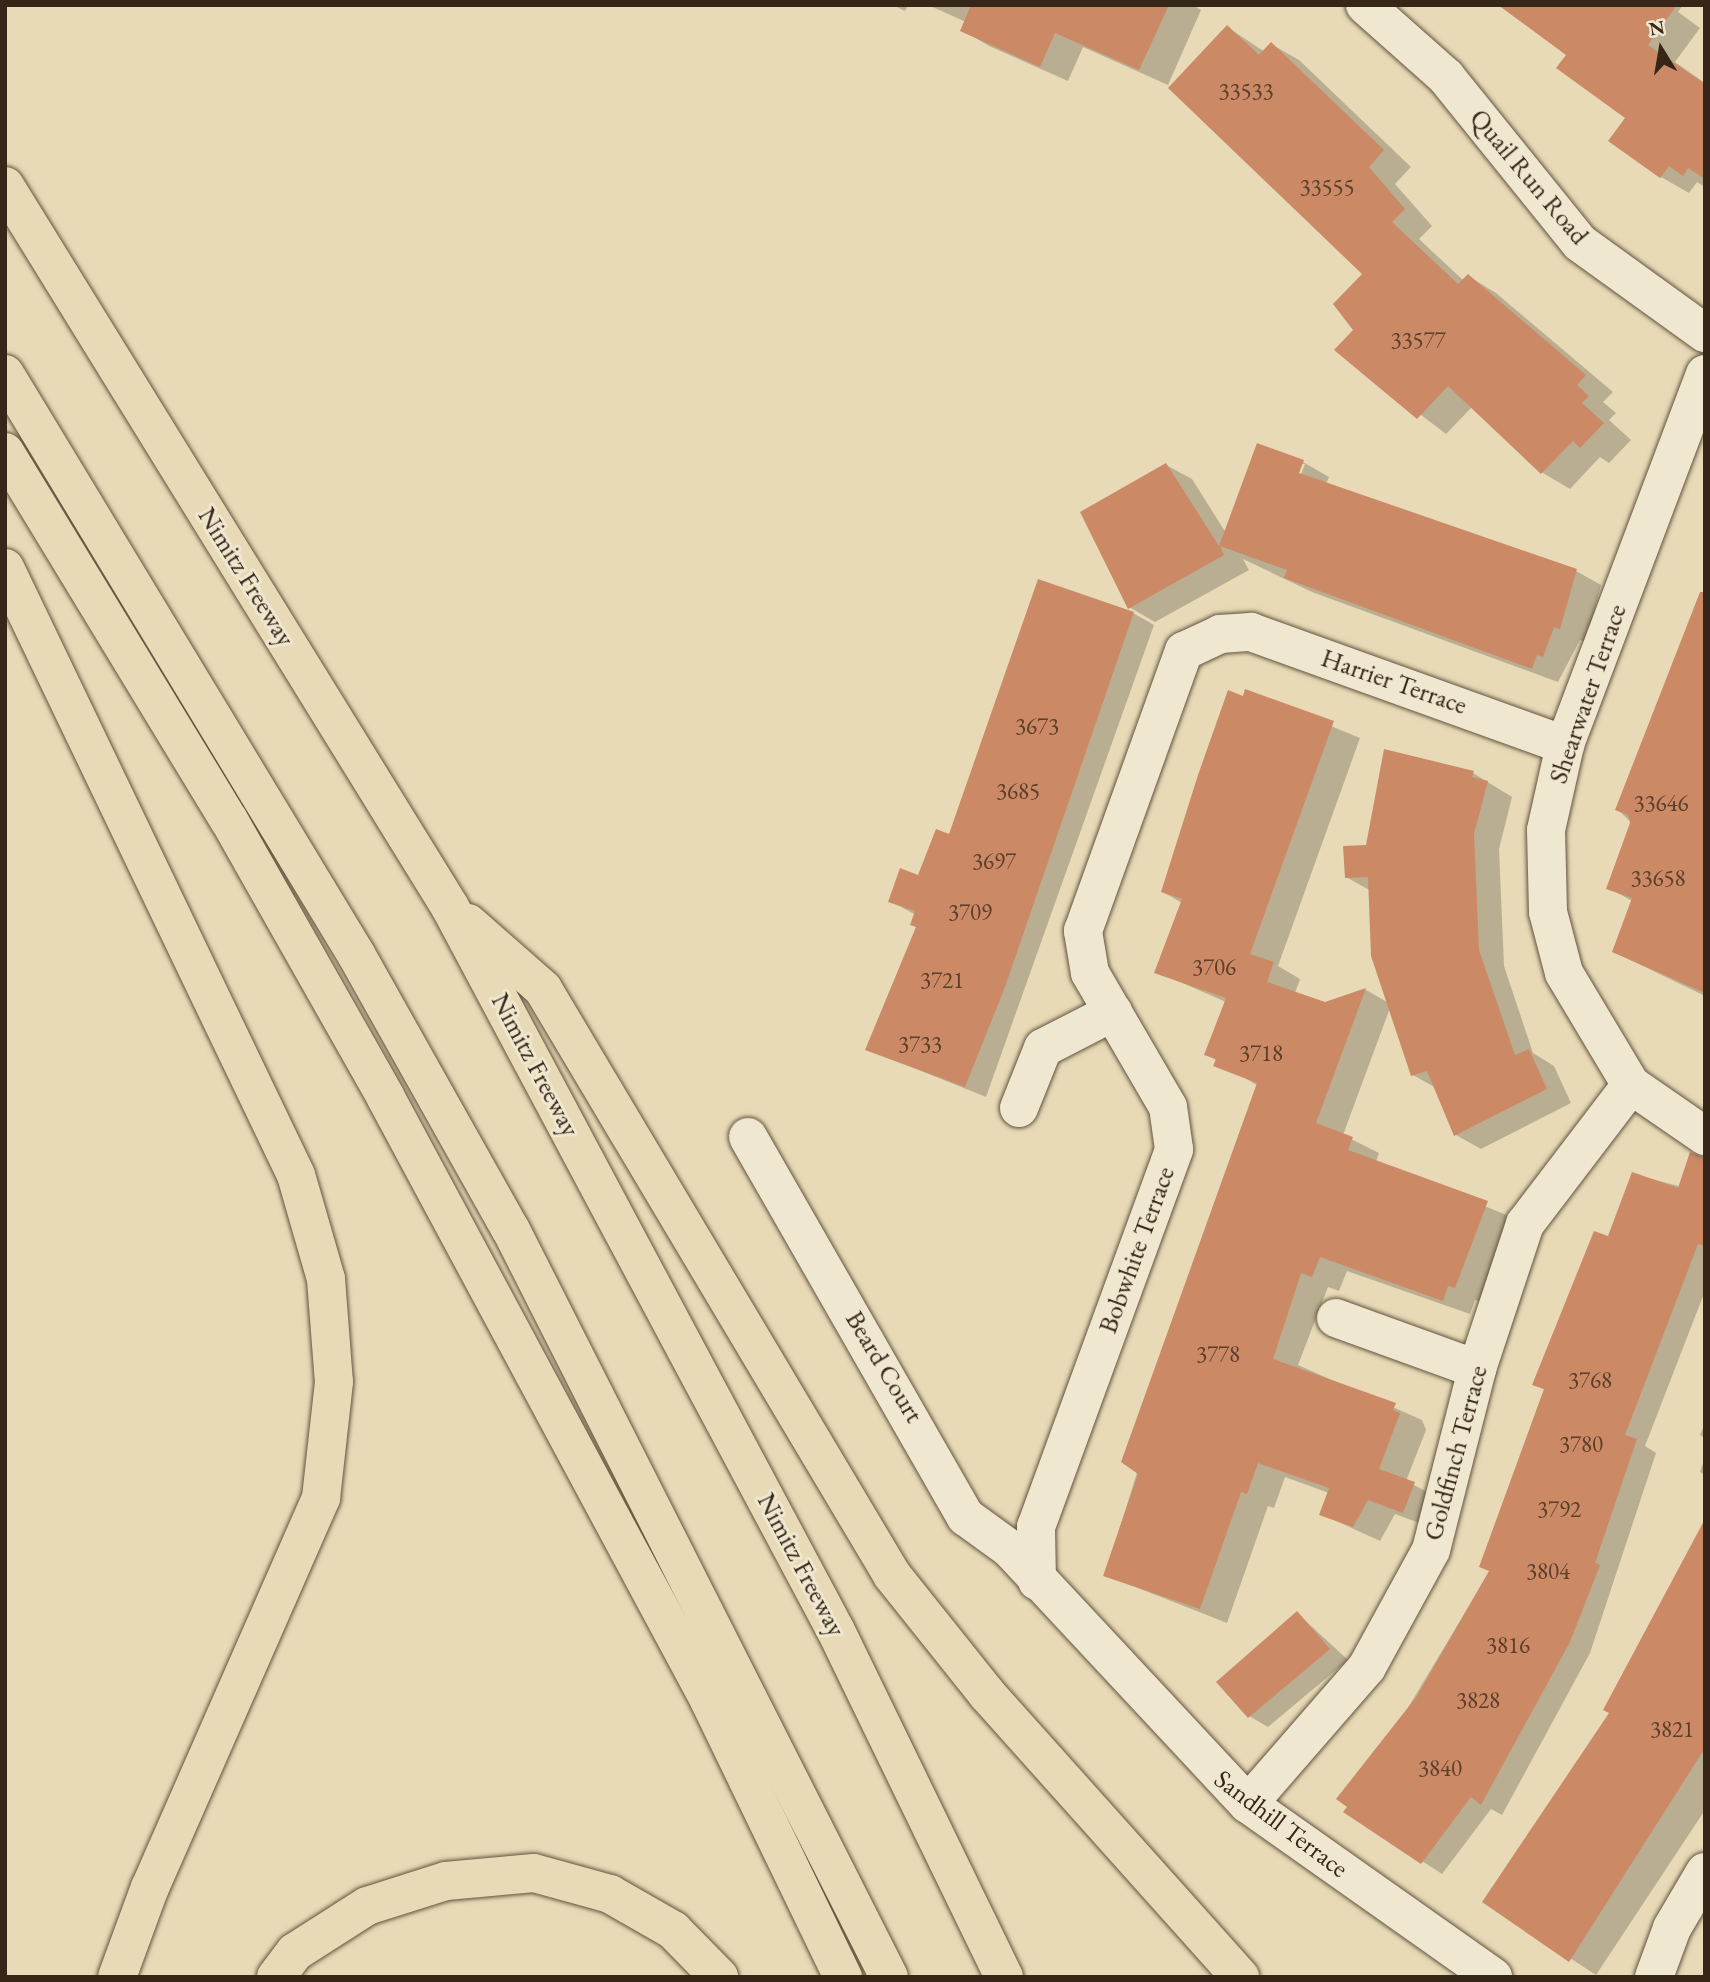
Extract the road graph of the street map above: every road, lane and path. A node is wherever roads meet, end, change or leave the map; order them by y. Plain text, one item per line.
1 (1365, 5) edge
2 (5, 186) edge
3 (1705, 333) edge
4 (5, 374) edge
5 (1705, 374) edge
6 (5, 452) edge
7 (5, 568) edge
8 (1220, 634) joint
9 (1565, 745) junction
10 (450, 907) junction
11 (1113, 1012) junction
12 (1631, 1085) junction
13 (1019, 1108) dead end
14 (1705, 1136) edge
15 (748, 1137) dead end
16 (1336, 1318) dead end
17 (1477, 1369) junction
18 (1037, 1581) junction
19 (1248, 1804) junction
20 (1705, 1872) edge
21 (117, 1977) edge
22 (275, 1977) edge
23 (719, 1977) edge
24 (843, 1977) edge
25 (889, 1977) edge
26 (1004, 1977) edge
27 (1240, 1977) edge
28 (1493, 1977) edge
29 (1654, 1977) edge

1 - 3 street, Quail Run Road
2 - 10 highway, Nimitz Freeway
4 - 25 highway
5 - 9 street, Shearwater Terrace
6 - 24 highway
7 - 21 highway
8 - 9 street, Harrier Terrace
8 - 11 street, Bobwhite Terrace
9 - 12 street, Shearwater Terrace
10 - 26 highway, Nimitz Freeway
10 - 27 highway
11 - 13 street
11 - 18 street, Bobwhite Terrace
12 - 14 street, Shearwater Terrace
12 - 17 street, Goldfinch Terrace
15 - 18 street, Beard Court
16 - 17 street
17 - 19 street, Goldfinch Terrace
18 - 19 street, Sandhill Terrace
19 - 28 street, Sandhill Terrace
20 - 29 street
22 - 23 highway

